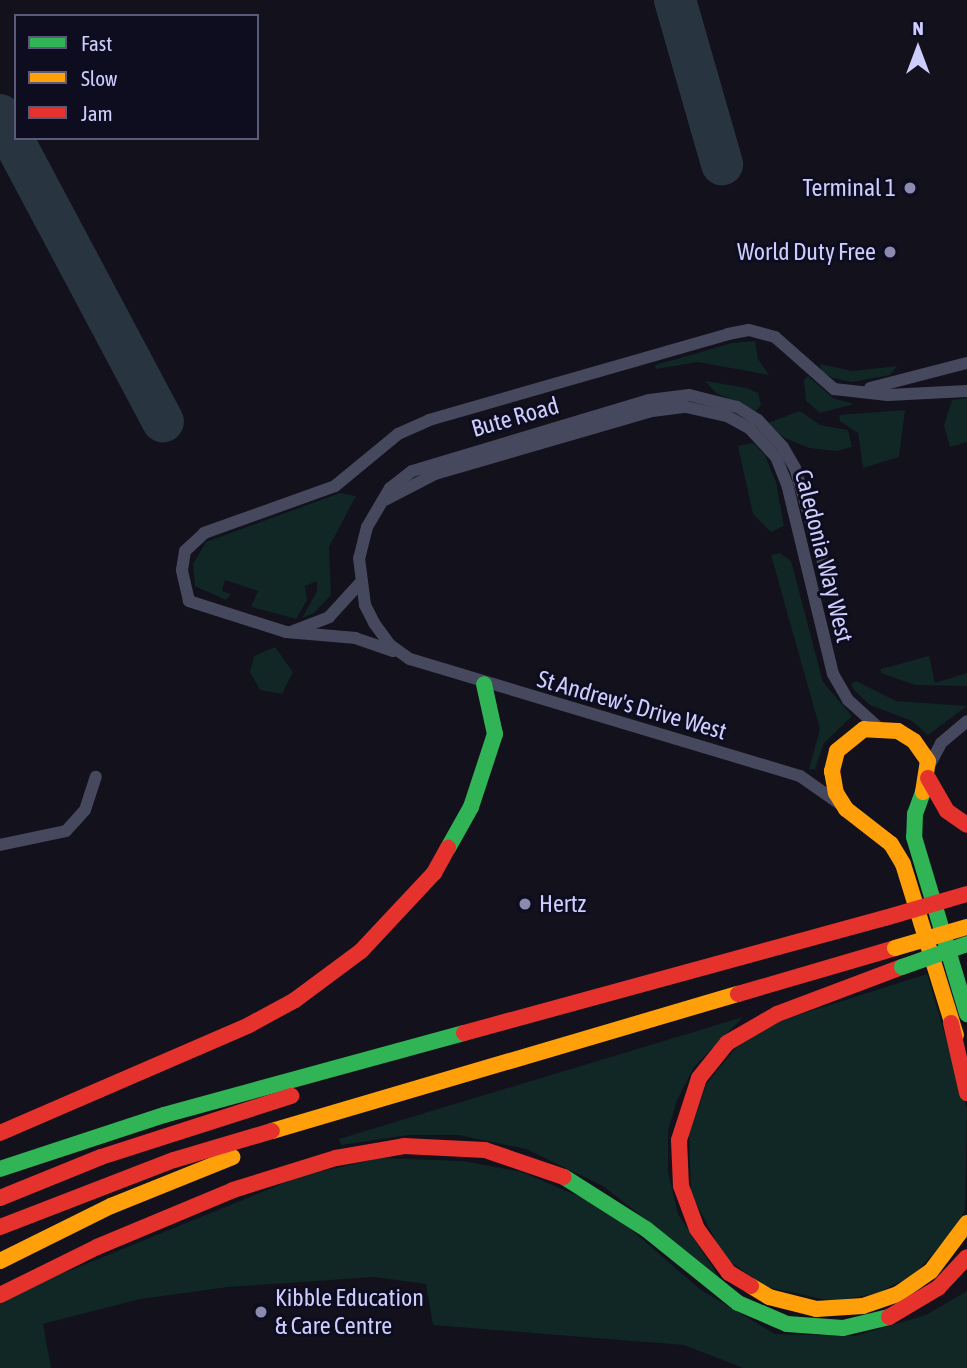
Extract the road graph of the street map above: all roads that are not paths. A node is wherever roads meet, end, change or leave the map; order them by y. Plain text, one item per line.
1 (967, 363) edge
2 (849, 391) junction
3 (967, 391) edge
4 (672, 401) junction
5 (360, 583) junction
6 (832, 592) dead end
7 (286, 632) junction
8 (400, 653) junction
9 (484, 684) junction
10 (967, 721) edge
11 (877, 726) junction
12 (928, 772) junction
13 (96, 776) dead end
14 (846, 809) junction
15 (967, 825) edge
16 (0, 845) edge
17 (967, 894) edge
18 (967, 927) edge
19 (967, 944) edge
20 (615, 994) junction
21 (967, 1014) edge
22 (951, 1023) junction
23 (967, 1057) edge
24 (430, 1085) junction
25 (967, 1093) edge
26 (0, 1133) edge
27 (0, 1169) edge
28 (0, 1198) edge
29 (967, 1223) edge
30 (0, 1227) edge
31 (967, 1257) edge
32 (0, 1261) edge
33 (0, 1295) edge

1 - 2 street
2 - 3 street
2 - 7 street, St Andrew's Drive West
4 - 5 street, Bute Road
4 - 6 street, Caledonia Way West
4 - 11 street, Caledonia Way West
5 - 7 street
5 - 8 street, St Andrew's Drive West
7 - 8 street, St Andrew's Drive West
8 - 9 street, St Andrew's Drive West
9 - 14 street, St Andrew's Drive West
9 - 26 main road
10 - 12 street
11 - 12 main road
11 - 14 main road
12 - 15 main road
12 - 21 main road
13 - 16 street
14 - 22 main road
17 - 20 main road, bridge
18 - 24 main road, bridge
19 - 29 main road, bridge
20 - 27 main road
20 - 28 main road
22 - 23 main road
22 - 25 main road
24 - 30 main road
24 - 32 main road
31 - 33 main road

